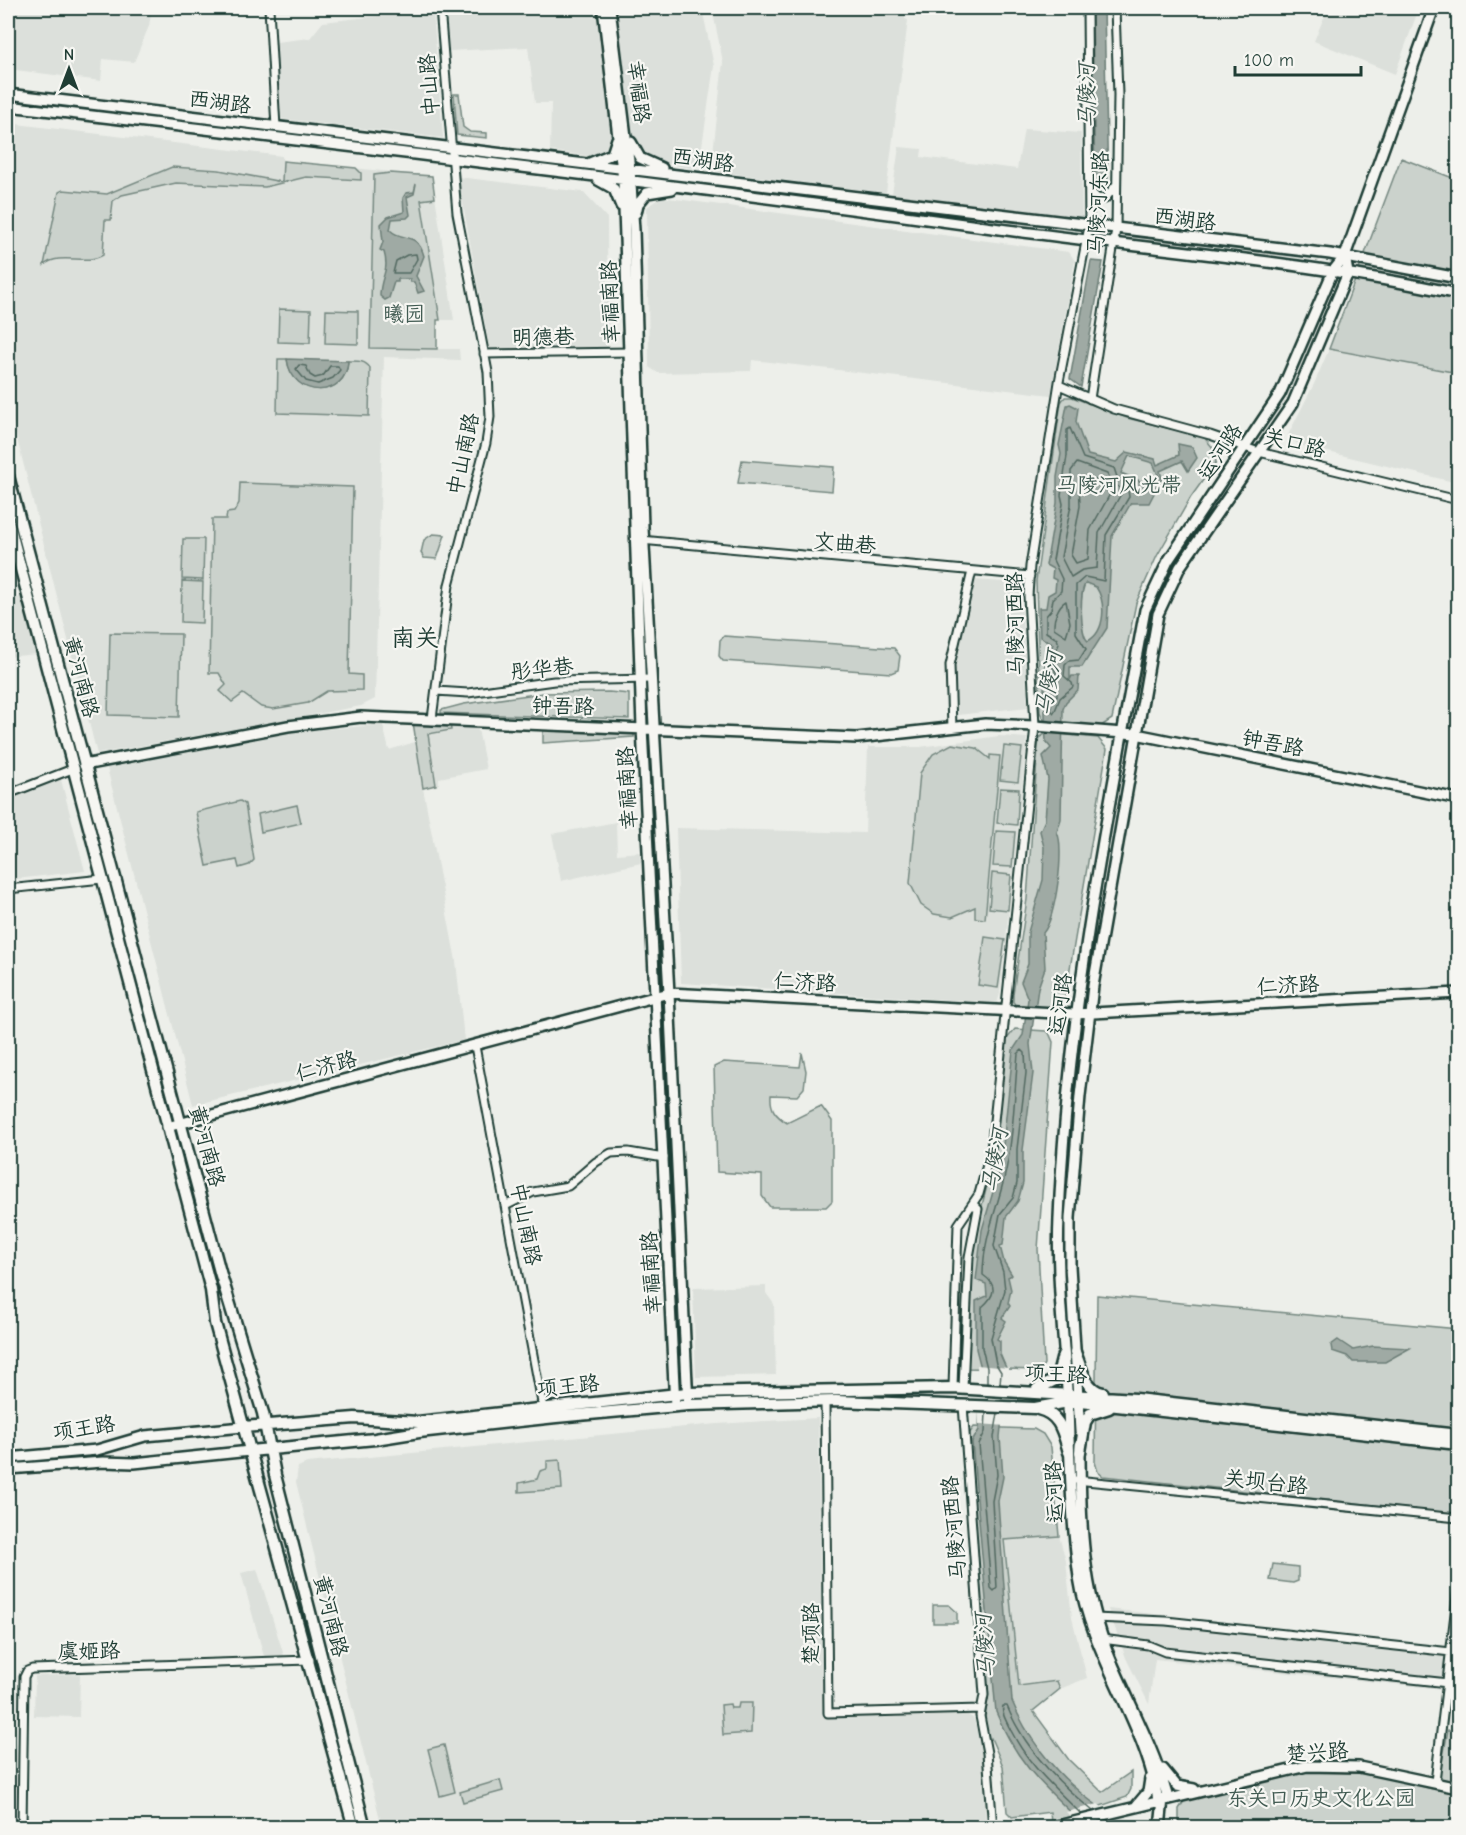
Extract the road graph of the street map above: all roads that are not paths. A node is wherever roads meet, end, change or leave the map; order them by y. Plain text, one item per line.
1 (269, 8) edge
2 (440, 8) edge
3 (603, 8) edge
4 (610, 8) edge
5 (1086, 8) edge
6 (1115, 8) edge
7 (1434, 8) edge
8 (8, 94) edge
9 (8, 106) edge
10 (276, 127) junction
11 (621, 127) junction
12 (451, 149) junction
13 (453, 160) junction
14 (583, 165) junction
15 (626, 168) junction
16 (583, 176) junction
17 (699, 177) junction
18 (627, 180) junction
19 (1117, 182) junction
20 (698, 189) junction
21 (1090, 191) junction
22 (1089, 226) junction
23 (1116, 229) junction
24 (630, 230) junction
25 (1087, 241) junction
26 (1114, 245) junction
27 (1345, 256) junction
28 (1333, 271) junction
29 (1348, 273) junction
30 (1458, 278) edge
31 (1458, 294) edge
32 (633, 352) junction
33 (484, 354) junction
34 (1059, 385) junction
35 (1090, 399) junction
36 (1244, 447) junction
37 (1259, 452) junction
38 (8, 476) edge
39 (1458, 500) edge
40 (8, 520) edge
41 (639, 540) junction
42 (972, 571) junction
43 (1029, 576) junction
44 (641, 679) junction
45 (651, 679) junction
46 (436, 691) junction
47 (432, 718) junction
48 (1039, 726) junction
49 (642, 727) junction
50 (654, 727) junction
51 (952, 728) junction
52 (1123, 733) junction
53 (1136, 734) junction
54 (84, 765) junction
55 (73, 768) junction
56 (8, 794) edge
57 (1458, 798) edge
58 (102, 879) junction
59 (8, 889) edge
60 (669, 993) junction
61 (1458, 993) edge
62 (656, 996) junction
63 (1004, 1011) junction
64 (1075, 1014) junction
65 (1088, 1014) junction
66 (475, 1046) junction
67 (180, 1123) junction
68 (166, 1127) junction
69 (664, 1158) junction
70 (973, 1204) junction
71 (506, 1206) junction
72 (1075, 1352) junction
73 (1063, 1355) junction
74 (958, 1388) junction
75 (1030, 1392) junction
76 (687, 1393) junction
77 (675, 1394) junction
78 (1067, 1397) junction
79 (1080, 1398) junction
80 (825, 1401) junction
81 (1133, 1403) junction
82 (688, 1405) junction
83 (963, 1405) junction
84 (675, 1406) junction
85 (543, 1408) junction
86 (1035, 1408) junction
87 (267, 1425) junction
88 (243, 1427) junction
89 (1458, 1435) edge
90 (1458, 1444) edge
91 (270, 1450) junction
92 (250, 1451) junction
93 (1075, 1452) junction
94 (8, 1458) edge
95 (8, 1469) edge
96 (1070, 1480) junction
97 (1081, 1481) junction
98 (1458, 1518) edge
99 (1458, 1588) edge
100 (1093, 1618) junction
101 (1100, 1640) junction
102 (1451, 1652) junction
103 (310, 1660) junction
104 (1448, 1683) junction
105 (981, 1709) junction
106 (1149, 1751) junction
107 (1435, 1782) junction
108 (1458, 1788) edge
109 (1209, 1789) junction
110 (1163, 1799) junction
111 (1127, 1810) junction
112 (22, 1827) edge
113 (354, 1827) edge
114 (365, 1827) edge
115 (993, 1827) edge
116 (1049, 1827) edge
117 (1161, 1827) edge

1 - 10 street
2 - 12 street, 中山路
3 - 11 street, 幸福路
4 - 11 street, 幸福路
5 - 21 street, 马陵河西路
6 - 19 street, 马陵河东路
7 - 27 street, 运河路
8 - 10 street, 西湖路
9 - 13 street, 西湖路
10 - 12 street, 西湖路
11 - 14 street
11 - 15 street, 幸福路
11 - 17 street
12 - 13 street, 中山路
12 - 14 street, 西湖路
13 - 16 street, 西湖路
13 - 33 street, 中山南路
14 - 15 street, 西湖路
15 - 17 street, 西湖路
15 - 18 street, 幸福路
16 - 18 street, 西湖路
16 - 24 street
17 - 22 street, 西湖路
18 - 20 street, 西湖路
18 - 24 street, 幸福南路
19 - 21 street
19 - 23 street, 马陵河东路
20 - 24 street
20 - 25 street, 西湖路
21 - 22 street, 马陵河西路
22 - 23 street, 西湖路
22 - 25 street, 马陵河西路
23 - 26 street, 马陵河东路
23 - 27 street, 西湖路
24 - 32 street, 幸福南路
25 - 26 street, 西湖路
25 - 34 street, 马陵河西路
26 - 28 street, 西湖路
26 - 35 street, 马陵河东路
27 - 28 street, 运河路
27 - 29 street, 运河路
27 - 30 street, 西湖路
28 - 29 street, 西湖路
28 - 36 street, 运河路
29 - 31 street, 西湖路
29 - 37 street, 运河路
32 - 33 street, 明德巷
32 - 41 street, 幸福南路
33 - 46 street, 中山南路
34 - 35 street, 关口路
34 - 43 street, 马陵河西路
35 - 36 street, 关口路
36 - 37 street, 关口路
36 - 52 street, 运河路
37 - 39 street, 关口路
37 - 53 street, 运河路
38 - 54 main road, 黄河南路
40 - 55 main road, 黄河南路
41 - 42 street, 文曲巷
41 - 44 street, 幸福南路
41 - 45 street, 幸福南路
42 - 43 street, 文曲巷
42 - 51 street
43 - 48 street, 马陵河西路
44 - 45 street, 彤华巷
44 - 46 street, 彤华巷
44 - 49 street, 幸福南路
45 - 50 street, 幸福南路
46 - 47 street, 中山南路
47 - 49 street, 钟吾路
47 - 54 street, 钟吾路
48 - 51 street, 钟吾路
48 - 52 street, 钟吾路
48 - 63 street, 马陵河西路
49 - 50 street, 钟吾路
49 - 62 street, 幸福南路
50 - 51 street, 钟吾路
50 - 60 street, 幸福南路
52 - 53 street, 钟吾路
52 - 64 street, 运河路
53 - 57 street, 钟吾路
53 - 65 street, 运河路
54 - 55 street
54 - 67 main road, 黄河南路
55 - 56 street
55 - 58 main road, 黄河南路
58 - 59 street
58 - 68 main road, 黄河南路
60 - 62 street, 仁济路
60 - 63 street, 仁济路
60 - 76 street, 幸福南路
61 - 65 street, 仁济路
62 - 66 street, 仁济路
62 - 69 street, 幸福南路
63 - 64 street, 仁济路
63 - 70 street, 马陵河西路
64 - 65 street, 仁济路
64 - 73 street, 运河路
65 - 72 street, 运河路
66 - 67 street, 仁济路
66 - 71 street, 中山南路
67 - 68 street, 仁济路
67 - 87 main road, 黄河南路
68 - 88 main road, 黄河南路
69 - 71 street
69 - 77 street, 幸福南路
70 - 74 street, 马陵河西路
70 - 74 street, 马陵河西路
71 - 85 street, 中山南路
72 - 79 street, 运河路
72 - 81 main road
73 - 75 main road
73 - 78 street, 运河路
74 - 75 main road, 项王路
74 - 76 main road, 项王路
75 - 78 main road, 项王路
76 - 77 main road, 项王路
76 - 82 street, 幸福南路
77 - 84 street, 幸福南路
77 - 85 main road, 项王路
78 - 79 main road, 项王路
78 - 86 main road, 项王路
78 - 93 street, 运河路
79 - 81 main road, 项王路
79 - 93 street, 运河路
80 - 82 main road, 项王路
80 - 83 main road, 项王路
80 - 105 street, 楚项路
81 - 89 main road
81 - 90 main road
81 - 93 main road
82 - 84 main road, 项王路
83 - 86 main road, 项王路
83 - 105 street, 马陵河西路
84 - 91 main road, 项王路
85 - 87 main road, 项王路
86 - 93 main road
87 - 88 main road, 项王路
87 - 91 main road, 黄河南路
88 - 92 main road, 黄河南路
88 - 94 street, 项王路
91 - 92 main road, 项王路
91 - 114 main road, 黄河南路
92 - 95 street, 项王路
92 - 103 main road, 黄河南路
93 - 96 street, 运河路
93 - 97 street, 运河路
96 - 97 street, 关坝台路
96 - 100 street, 运河路
97 - 98 street, 关坝台路
97 - 100 street, 运河路
99 - 102 street
100 - 101 street, 运河路
100 - 102 street
101 - 104 street
101 - 106 street, 运河路
102 - 104 street
103 - 112 street, 虞姬路
103 - 113 main road, 黄河南路
104 - 107 street
105 - 115 street, 马陵河西路
106 - 109 street
106 - 110 street, 运河路
106 - 111 street
107 - 108 street, 楚兴路
107 - 109 street, 楚兴路
109 - 110 street, 楚兴路
110 - 111 street, 楚兴路
110 - 117 street, 运河路
111 - 116 street

